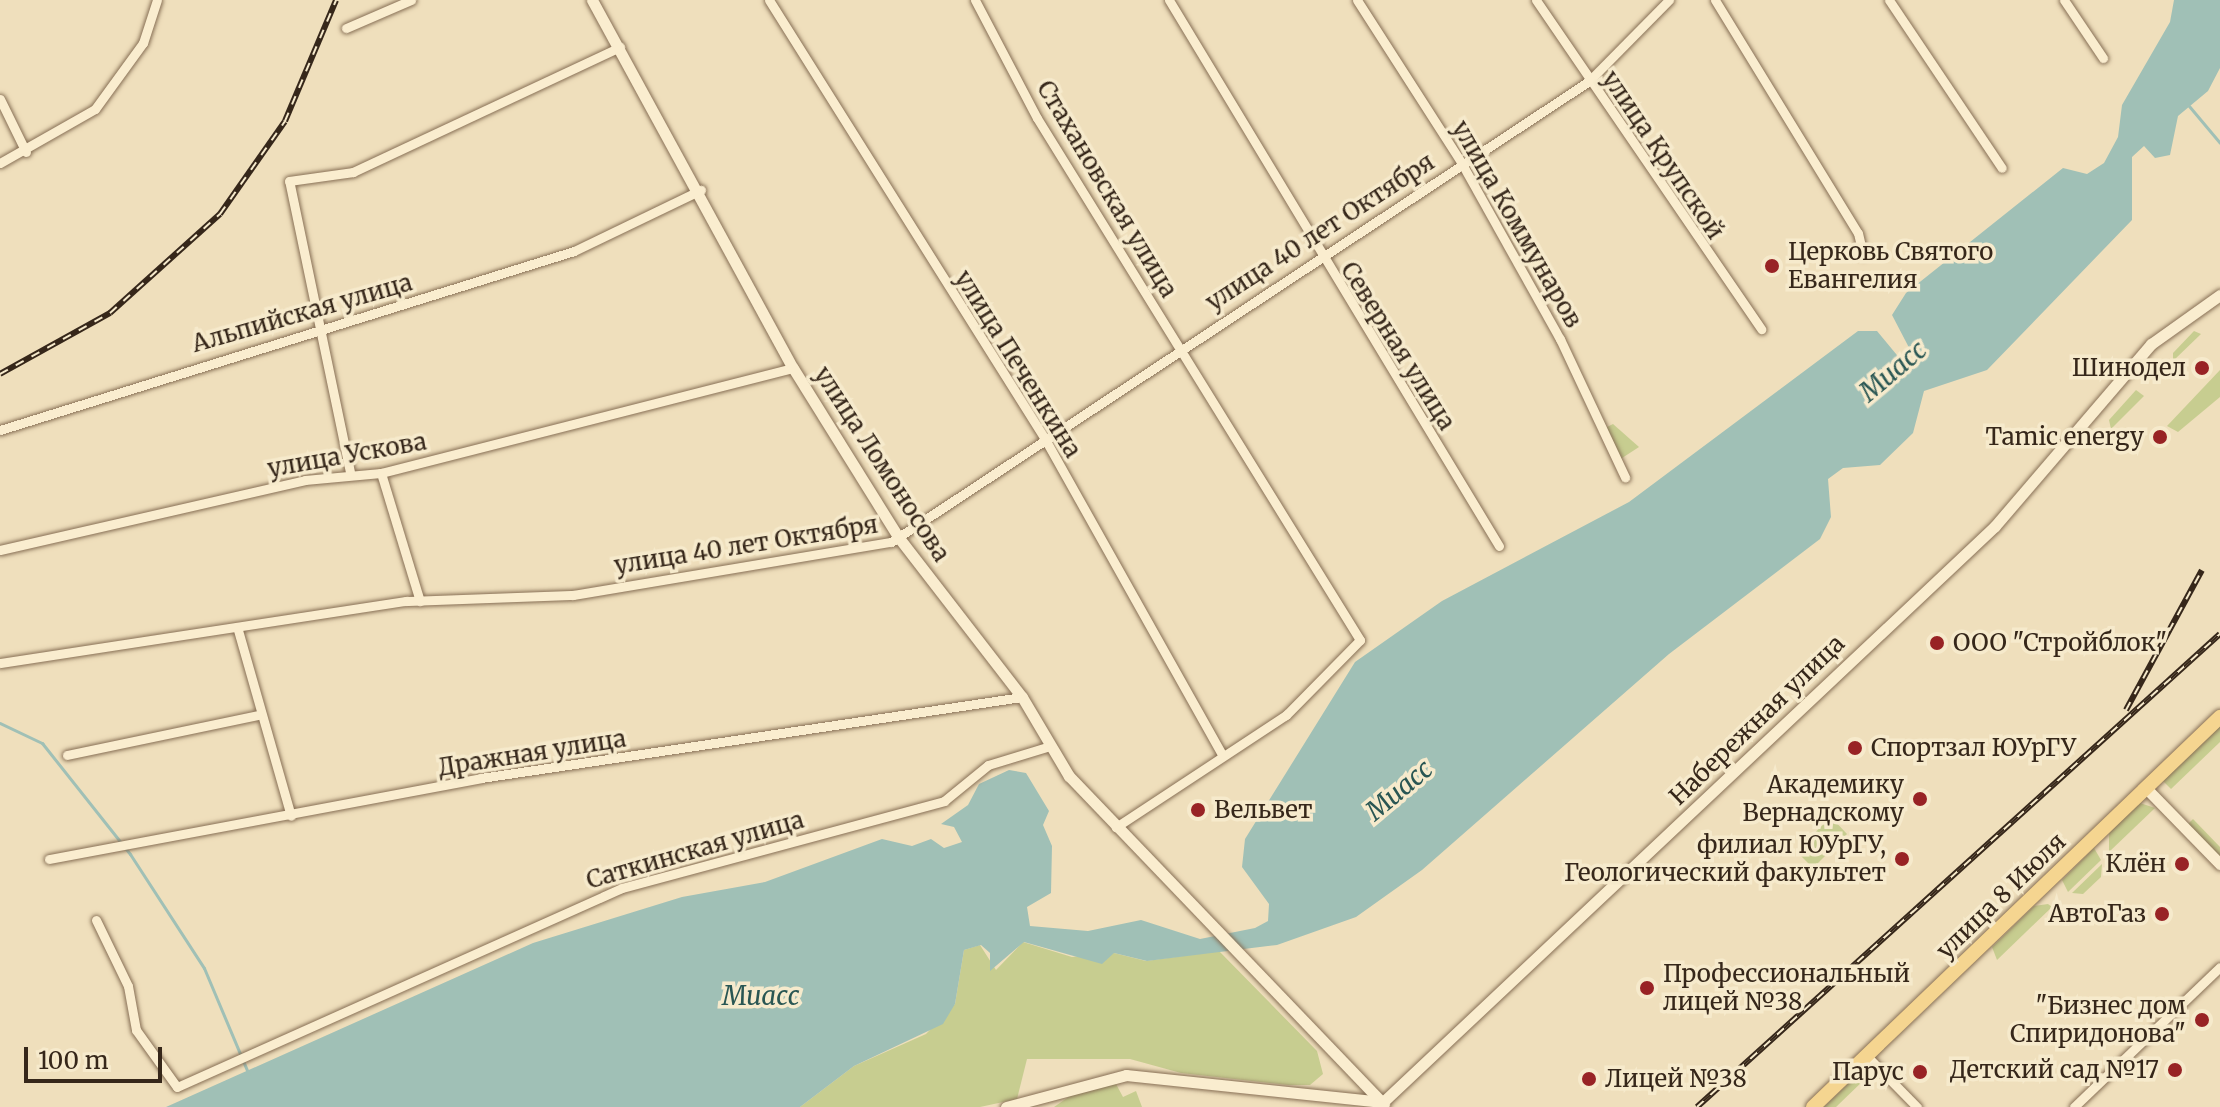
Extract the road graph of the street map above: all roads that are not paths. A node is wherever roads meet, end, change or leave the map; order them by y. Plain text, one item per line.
1 (157, 0) edge
2 (411, 0) edge
3 (592, 0) edge
4 (769, 0) edge
5 (975, 0) edge
6 (1169, 0) edge
7 (1357, 0) edge
8 (1536, 0) edge
9 (1669, 0) edge
10 (1715, 0) edge
11 (1889, 0) edge
12 (2064, 0) edge
13 (346, 28) dead end
14 (620, 47) junction
15 (2103, 58) dead end
16 (1589, 81) junction
17 (0, 99) edge
18 (26, 152) junction
19 (1461, 162) junction
20 (0, 163) edge
21 (2002, 168) dead end
22 (701, 190) junction
23 (1863, 254) dead end
24 (1318, 257) junction
25 (2220, 295) edge
26 (1761, 329) dead end
27 (317, 335) junction
28 (1181, 347) junction
29 (793, 368) junction
30 (0, 430) edge
31 (1045, 439) junction
32 (350, 472) junction
33 (381, 473) junction
34 (1625, 477) dead end
35 (899, 538) junction
36 (1499, 546) dead end
37 (0, 550) edge
38 (420, 601) junction
39 (238, 630) junction
40 (0, 663) edge
41 (1022, 697) junction
42 (258, 715) junction
43 (2220, 717) edge
44 (1050, 746) junction
45 (67, 755) dead end
46 (1222, 755) junction
47 (2146, 788) junction
48 (291, 816) junction
49 (1116, 827) junction
50 (49, 859) dead end
51 (2220, 864) edge
52 (96, 920) dead end
53 (2220, 967) edge
54 (1866, 1055) junction
55 (1385, 1105) edge
56 (1006, 1107) edge
57 (1813, 1107) edge
58 (1917, 1107) edge
59 (2074, 1107) edge

1 - 18 street
2 - 13 street
3 - 14 street, улица Ломоносова
4 - 31 street, улица Печенкина
5 - 28 street, Стахановская улица
6 - 24 street, Северная улица
7 - 19 street, улица Коммунаров
8 - 16 street, улица Крупской
9 - 16 street, улица 40 лет Октября
10 - 23 street
11 - 21 street
12 - 15 street
14 - 22 street, улица Ломоносова
14 - 27 street
16 - 19 street, улица 40 лет Октября
16 - 26 street, улица Крупской
17 - 18 street
18 - 20 street
19 - 24 street, улица 40 лет Октября
19 - 34 street, улица Коммунаров
22 - 27 street, Альпийская улица
22 - 29 street, улица Ломоносова
24 - 28 street, улица 40 лет Октября
24 - 36 street, Северная улица
25 - 55 street, Набережная улица
27 - 30 street, Альпийская улица
27 - 32 street
28 - 31 street, улица 40 лет Октября
28 - 46 street, Стахановская улица
29 - 33 street, улица Ускова
29 - 35 street, улица Ломоносова
31 - 35 street, улица 40 лет Октября
31 - 46 street, улица Печенкина
32 - 33 street, улица Ускова
32 - 37 street, улица Ускова
33 - 38 street
35 - 38 street, улица 40 лет Октября
35 - 41 street, улица Ломоносова
38 - 39 street, улица 40 лет Октября
39 - 40 street, улица 40 лет Октября
39 - 42 street
41 - 44 street, улица Ломоносова
41 - 48 street, Дражная улица
42 - 45 street
42 - 48 street
43 - 47 main road, улица 8 Июля
44 - 49 street, улица Ломоносова
44 - 52 street, Саткинская улица
46 - 49 street
47 - 51 street
47 - 54 main road, улица 8 Июля
48 - 50 street, Дражная улица
49 - 55 street, улица Ломоносова
53 - 59 street
54 - 57 main road, улица 8 Июля
54 - 58 street
55 - 56 street

